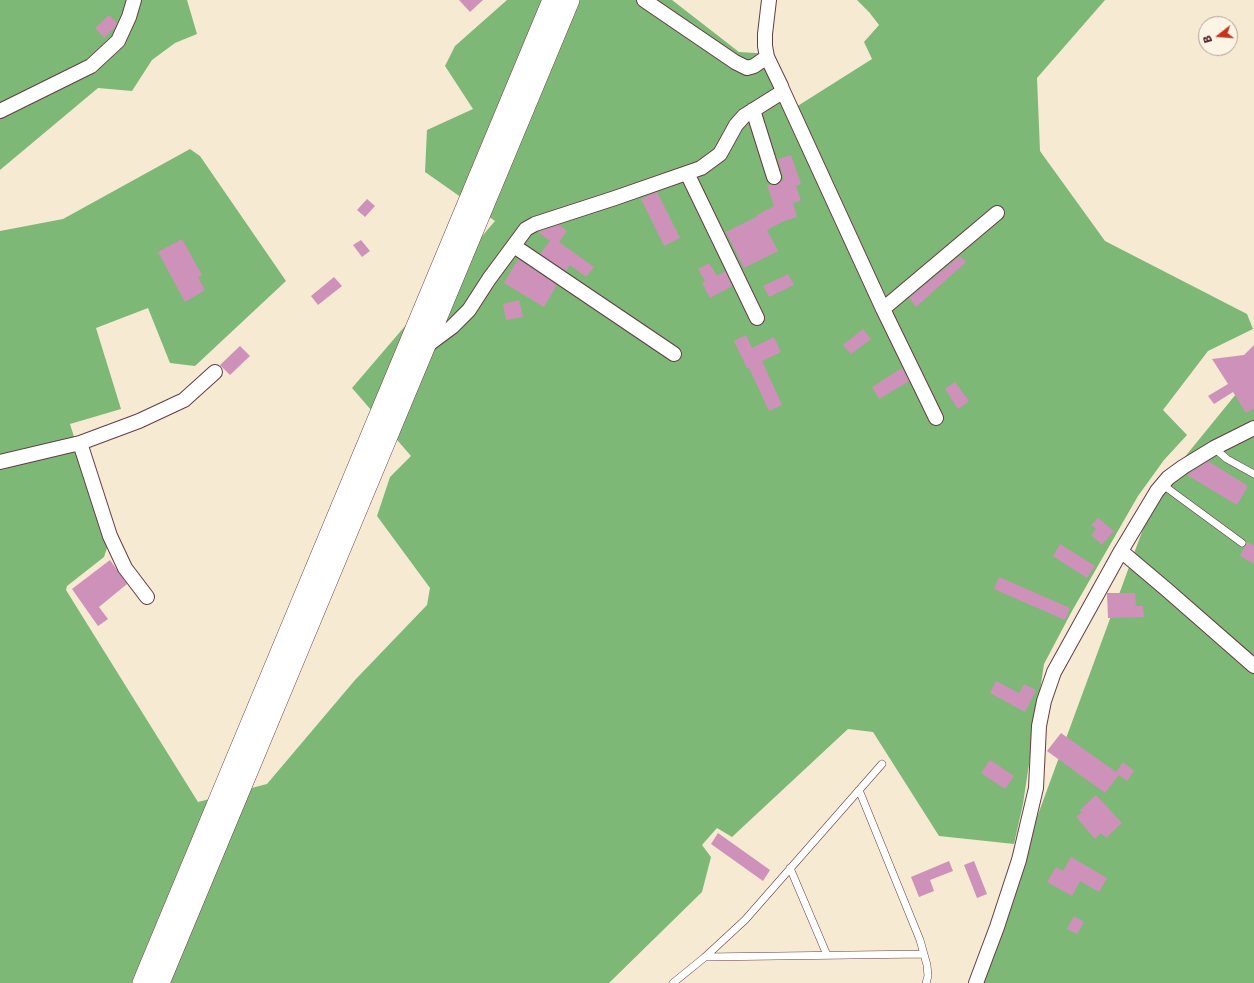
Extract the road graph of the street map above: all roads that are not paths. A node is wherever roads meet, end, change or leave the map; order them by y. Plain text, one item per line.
1 (134, 0) edge
2 (552, 0) edge
3 (570, 0) edge
4 (644, 0) edge
5 (769, 0) edge
6 (767, 57) junction
7 (782, 89) junction
8 (753, 110) junction
9 (0, 111) edge
10 (687, 174) junction
11 (774, 177) dead end
12 (997, 213) dead end
13 (514, 246) junction
14 (883, 309) junction
15 (757, 318) dead end
16 (425, 348) junction
17 (674, 354) dead end
18 (215, 372) dead end
19 (936, 418) dead end
20 (1254, 428) edge
21 (80, 443) junction
22 (1214, 448) junction
23 (0, 462) edge
24 (1254, 474) edge
25 (1163, 484) junction
26 (1242, 543) dead end
27 (1121, 551) junction
28 (147, 597) dead end
29 (1254, 666) edge
30 (882, 764) dead end
31 (859, 790) junction
32 (790, 868) junction
33 (924, 954) junction
34 (827, 955) junction
35 (705, 957) junction
36 (142, 983) edge
37 (160, 983) edge
38 (673, 983) edge
39 (926, 983) edge
40 (976, 983) edge

1 - 9 street
2 - 36 main road
3 - 16 main road
4 - 6 street
5 - 6 street
6 - 7 street
7 - 8 street
7 - 14 street
8 - 10 street
8 - 11 street
10 - 13 street
10 - 15 street
12 - 14 street
13 - 16 street
13 - 17 street
14 - 19 street
16 - 37 main road
18 - 21 street
20 - 22 street
21 - 23 street
21 - 28 street
22 - 24 lane
22 - 25 street
25 - 26 lane
25 - 27 street
27 - 29 street
27 - 40 street
30 - 31 lane
31 - 32 lane
31 - 33 lane
32 - 34 lane
32 - 35 lane
33 - 34 lane
33 - 39 lane
34 - 35 lane
35 - 38 lane

